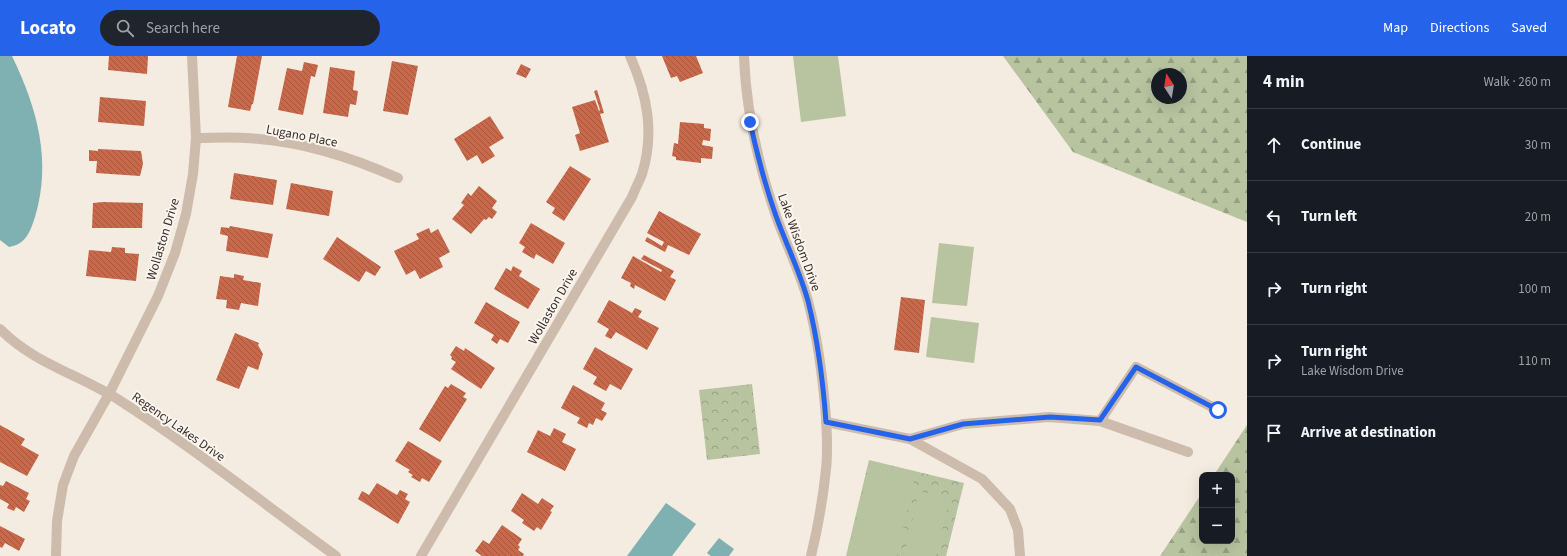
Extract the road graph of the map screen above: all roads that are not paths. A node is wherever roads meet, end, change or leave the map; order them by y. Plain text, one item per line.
1 (192, 56) edge
2 (630, 56) edge
3 (744, 56) edge
4 (196, 138) junction
5 (398, 178) dead end
6 (0, 329) edge
7 (109, 394) junction
8 (1218, 410) dead end
9 (1100, 420) junction
10 (826, 422) junction
11 (910, 439) junction
12 (1188, 452) dead end
13 (56, 556) edge
14 (336, 556) edge
15 (421, 556) edge
16 (811, 556) edge
17 (1020, 556) edge

1 - 4 street, Wollaston Drive
2 - 15 street, Wollaston Drive
3 - 10 street, Lake Wisdom Drive
4 - 5 street, Lugano Place
4 - 7 street, Wollaston Drive
6 - 7 street, Regency Lakes Drive
7 - 13 street, Wollaston Drive
7 - 14 street, Regency Lakes Drive
8 - 9 street
9 - 11 street
9 - 12 street
10 - 11 street
10 - 16 street, Lake Wisdom Drive
11 - 17 street

